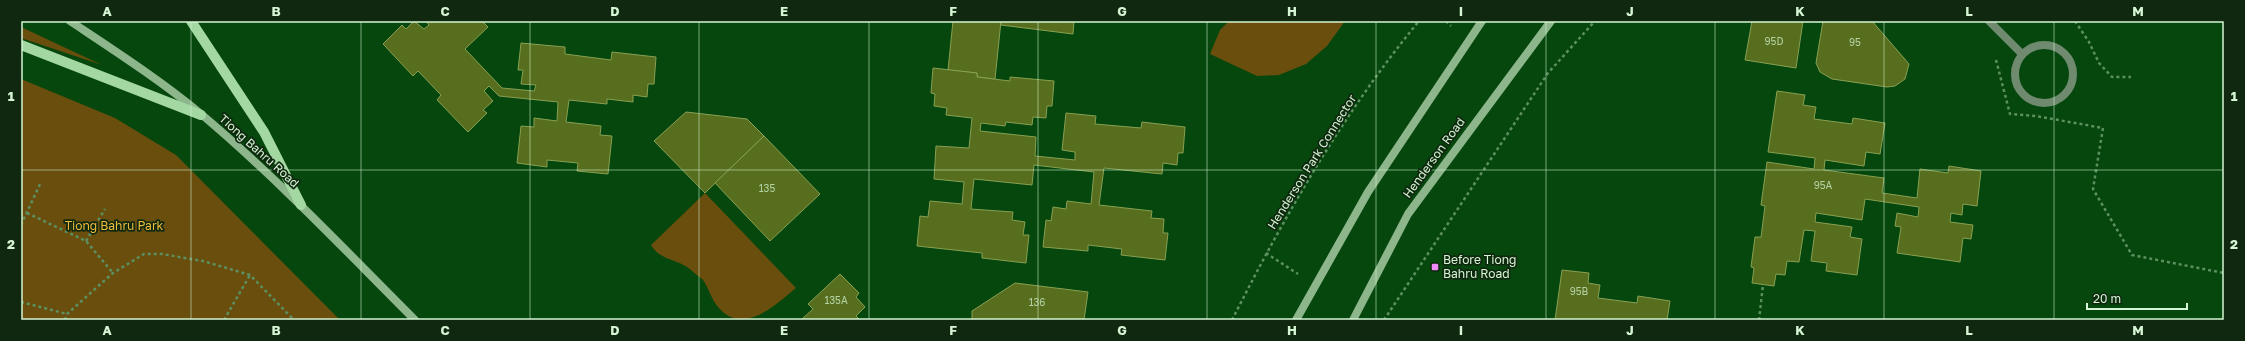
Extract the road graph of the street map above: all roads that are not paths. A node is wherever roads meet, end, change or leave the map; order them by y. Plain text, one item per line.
1 (70, 21) edge
2 (191, 21) edge
3 (1482, 21) edge
4 (1551, 21) edge
5 (1989, 21) edge
6 (21, 45) edge
7 (2022, 54) junction
8 (202, 115) junction
9 (301, 205) junction
10 (415, 320) edge
11 (1296, 320) edge
12 (1353, 320) edge

1 - 8 main road, Tiong Bahru Road
2 - 9 main road
3 - 11 main road
4 - 12 main road, Henderson Road
5 - 7 lane
6 - 8 main road
7 - 7 lane
8 - 9 main road, Tiong Bahru Road
9 - 10 main road, Tiong Bahru Road

